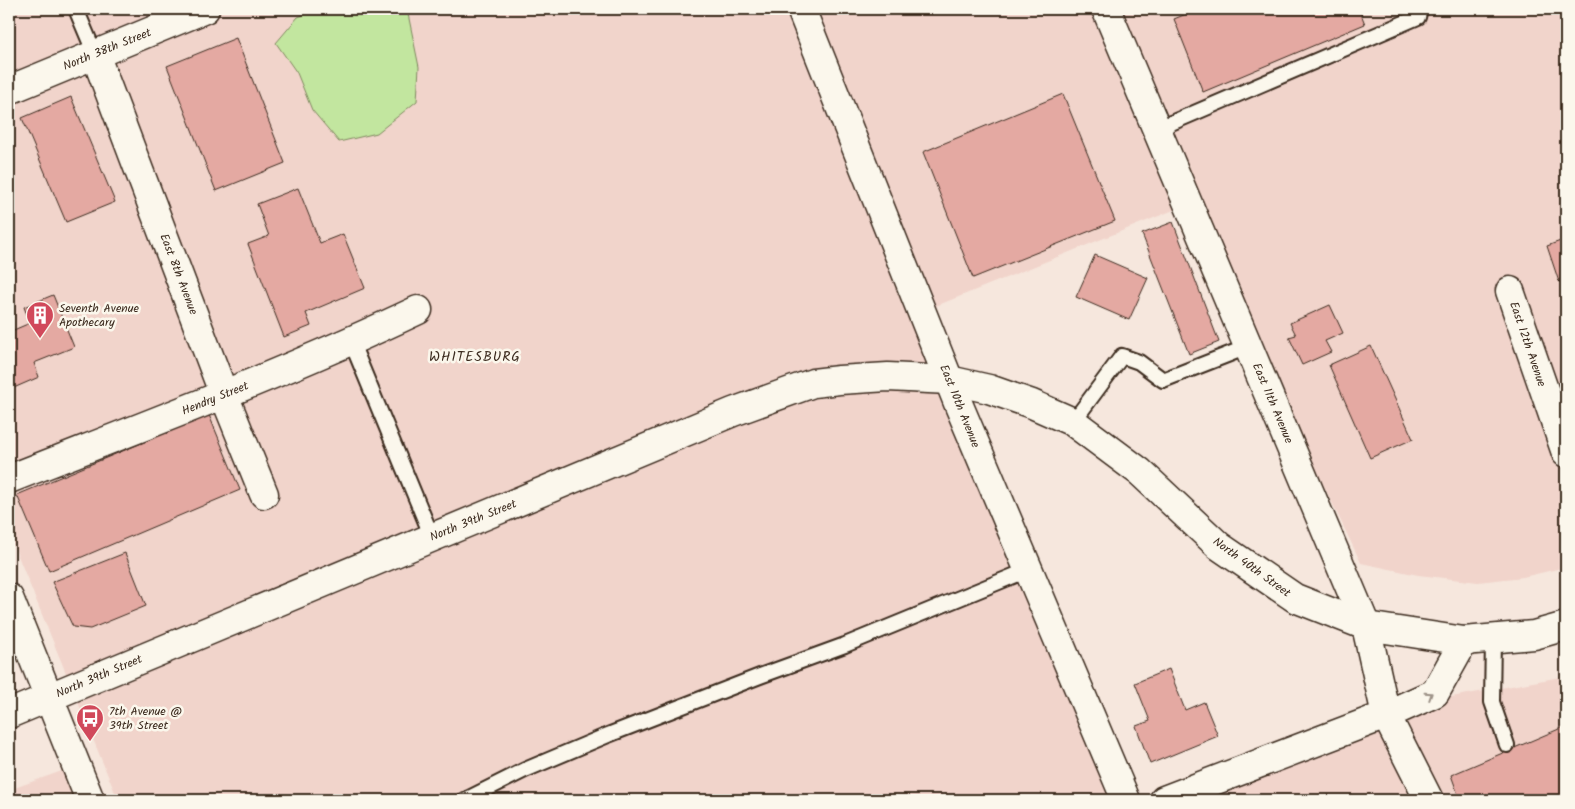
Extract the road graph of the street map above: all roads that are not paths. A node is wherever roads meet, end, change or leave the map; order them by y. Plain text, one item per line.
1 (76, 9) edge
2 (801, 9) edge
3 (1106, 9) edge
4 (1420, 9) edge
5 (199, 10) edge
6 (95, 54) junction
7 (9, 90) edge
8 (1157, 129) junction
9 (1510, 291) dead end
10 (418, 310) dead end
11 (351, 341) junction
12 (1250, 346) junction
13 (949, 380) junction
14 (224, 395) junction
15 (1073, 422) junction
16 (1566, 453) edge
17 (9, 479) edge
18 (264, 494) dead end
19 (432, 537) junction
20 (1028, 570) junction
21 (9, 598) edge
22 (1366, 626) junction
23 (1566, 626) edge
24 (1493, 639) junction
25 (1464, 642) junction
26 (48, 697) junction
27 (9, 714) edge
28 (1386, 715) junction
29 (1507, 745) dead end
30 (90, 800) edge
31 (465, 800) edge
32 (1126, 800) edge
33 (1164, 800) edge
34 (1429, 800) edge

1 - 6 lane
2 - 13 street, East 10th Avenue
3 - 8 street, East 11th Avenue
4 - 8 lane
5 - 6 street, North 38th Street
6 - 7 street, North 38th Street
6 - 14 street, East 8th Avenue
8 - 12 street, East 11th Avenue
9 - 16 street, East 12th Avenue
10 - 11 street, Hendry Street
11 - 14 street, Hendry Street
11 - 19 lane
12 - 15 lane
12 - 22 street, East 11th Avenue
13 - 15 street, North 40th Street
13 - 19 street, North 39th Street
13 - 20 street, East 10th Avenue
14 - 17 street, Hendry Street
14 - 18 street, East 8th Avenue
15 - 22 street, North 40th Street
19 - 26 street, North 39th Street
20 - 31 lane
20 - 32 street, East 10th Avenue
21 - 26 street
22 - 25 street, North 40th Street
22 - 28 street, East 11th Avenue
23 - 24 street, North 40th Street
24 - 25 street, North 40th Street
24 - 29 lane
28 -> 25 street
26 - 27 street, North 39th Street
26 - 30 street
28 - 33 street
28 - 34 street, East 11th Avenue

